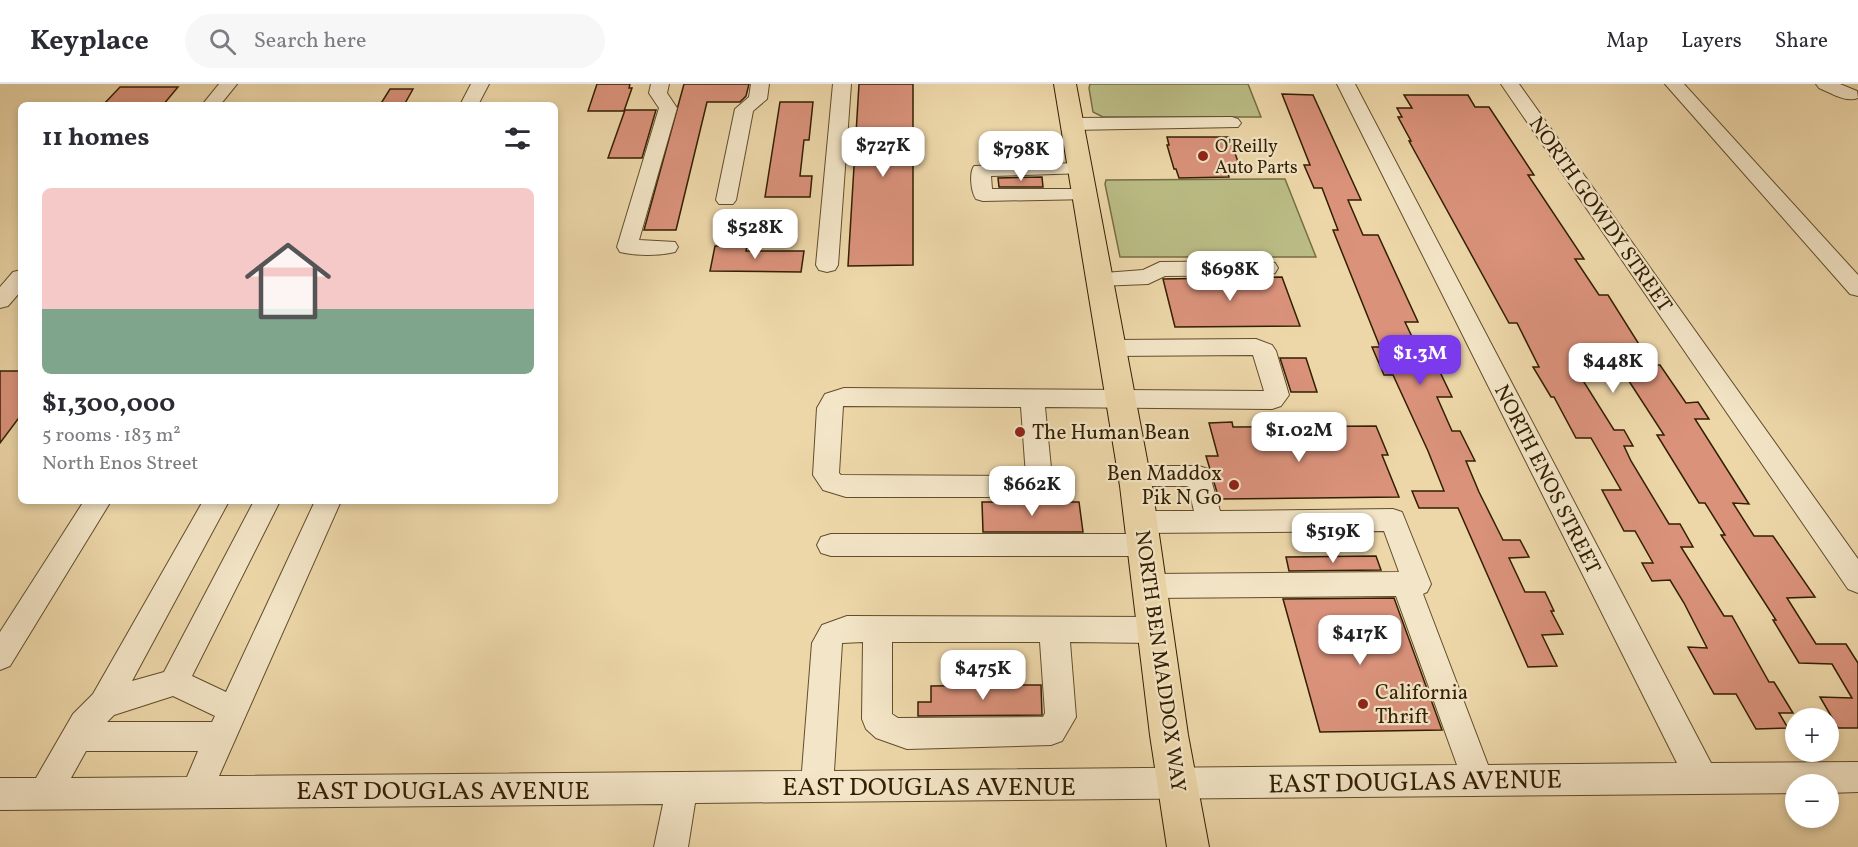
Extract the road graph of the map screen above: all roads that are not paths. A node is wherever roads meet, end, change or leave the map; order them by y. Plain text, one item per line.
1 (228, 84) edge
2 (480, 84) edge
3 (660, 84) edge
4 (760, 84) edge
5 (842, 84) edge
6 (1065, 84) edge
7 (1346, 84) edge
8 (1510, 84) edge
9 (1674, 84) edge
10 (1825, 84) edge
11 (1856, 94) edge
12 (213, 102) edge
13 (471, 102) edge
14 (1232, 123) dead end
15 (1071, 124) junction
16 (726, 200) dead end
17 (668, 248) dead end
18 (827, 265) dead end
19 (1267, 268) dead end
20 (13, 278) edge
21 (1099, 279) junction
22 (1858, 289) edge
23 (0, 301) edge
24 (1111, 348) junction
25 (1032, 397) junction
26 (1120, 400) junction
27 (1134, 476) junction
28 (96, 504) edge
29 (214, 504) edge
30 (265, 504) edge
31 (327, 504) edge
32 (1209, 521) junction
33 (1143, 533) junction
34 (831, 544) dead end
35 (1858, 581) edge
36 (1150, 585) junction
37 (1406, 585) junction
38 (878, 629) junction
39 (1054, 629) junction
40 (1155, 630) junction
41 (0, 657) edge
42 (174, 682) junction
43 (104, 704) junction
44 (227, 723) junction
45 (77, 736) junction
46 (1701, 777) junction
47 (1858, 777) edge
48 (1478, 780) junction
49 (1178, 784) junction
50 (817, 786) junction
51 (682, 788) junction
52 (196, 792) junction
53 (0, 794) edge
54 (45, 794) junction
55 (671, 847) edge
56 (1188, 847) edge

1 - 12 street
2 - 13 street
3 - 17 street
4 - 16 street
5 - 18 street
6 - 15 main road, NORTH BEN MADDOX WAY
7 - 46 street, NORTH ENOS STREET
8 - 35 street, NORTH GOWDY STREET
9 - 22 street
10 - 11 street
14 - 15 street
15 - 21 main road, NORTH BEN MADDOX WAY
19 - 21 street
20 - 23 street
21 - 24 main road, NORTH BEN MADDOX WAY
24 - 26 main road, NORTH BEN MADDOX WAY
24 - 26 street
25 - 25 street
25 - 26 street
26 - 27 main road, NORTH BEN MADDOX WAY
27 - 32 street
27 - 33 main road, NORTH BEN MADDOX WAY
28 - 41 street
29 - 43 street
30 - 42 street
31 - 44 street
32 - 33 street
32 - 37 street
33 - 34 street
33 - 36 main road, NORTH BEN MADDOX WAY
36 - 37 street
36 - 40 main road, NORTH BEN MADDOX WAY
37 - 48 street
38 - 39 street
38 - 39 street
38 - 50 street
39 - 40 street
40 - 49 main road, NORTH BEN MADDOX WAY
42 - 43 street
42 - 44 street
43 - 45 street
44 - 45 street
44 - 52 street
45 - 54 street
46 - 47 street, EAST DOUGLAS AVENUE
46 - 48 street, EAST DOUGLAS AVENUE
48 - 49 street, EAST DOUGLAS AVENUE
49 - 50 street, EAST DOUGLAS AVENUE
49 - 56 main road, NORTH BEN MADDOX WAY
50 - 51 street, EAST DOUGLAS AVENUE
51 - 52 street, EAST DOUGLAS AVENUE
51 - 55 street
52 - 54 street, EAST DOUGLAS AVENUE
53 - 54 street, EAST DOUGLAS AVENUE

